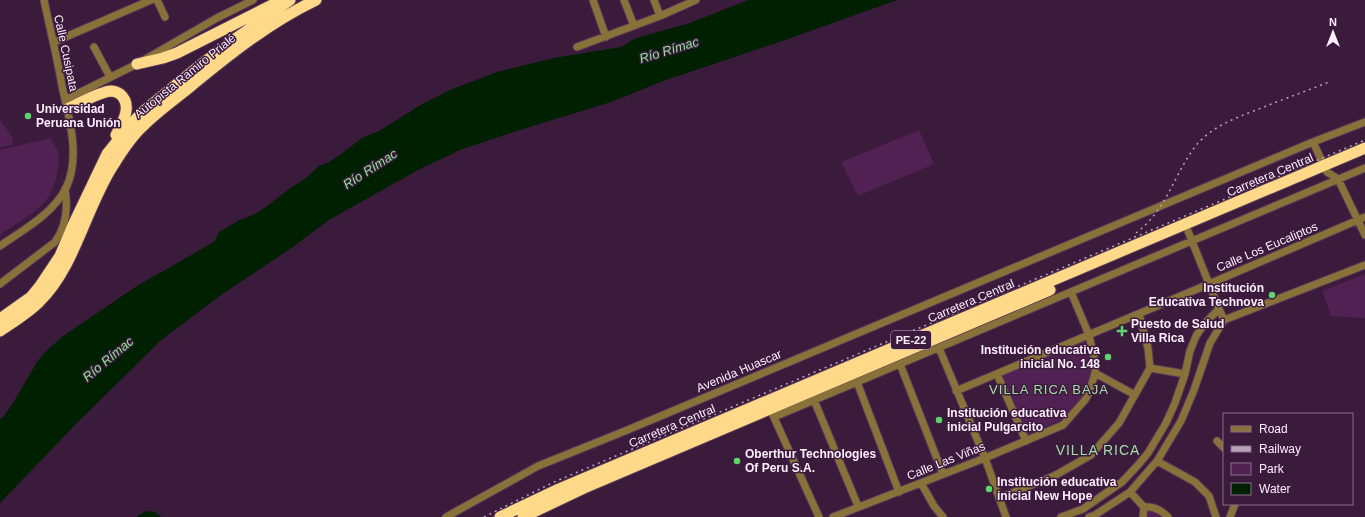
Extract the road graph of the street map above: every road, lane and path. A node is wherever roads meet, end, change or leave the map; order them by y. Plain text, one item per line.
1 (44, 0) edge
2 (151, 0) edge
3 (157, 0) edge
4 (253, 0) edge
5 (316, 0) edge
6 (593, 0) edge
7 (624, 0) edge
8 (654, 0) edge
9 (696, 0) edge
10 (289, 1) edge
11 (686, 2) edge
12 (660, 16) junction
13 (165, 17) dead end
14 (634, 26) junction
15 (606, 37) junction
16 (54, 42) junction
17 (94, 47) dead end
18 (577, 47) dead end
19 (137, 64) junction
20 (110, 77) junction
21 (66, 104) junction
22 (1365, 122) edge
23 (1313, 142) junction
24 (1365, 148) edge
25 (108, 154) junction
26 (1365, 156) edge
27 (1365, 168) edge
28 (1325, 169) junction
29 (1338, 179) junction
30 (65, 189) junction
31 (1365, 216) edge
32 (1358, 220) junction
33 (1365, 235) edge
34 (1190, 236) junction
35 (0, 246) edge
36 (1365, 265) edge
37 (0, 284) edge
38 (1209, 284) junction
39 (1071, 292) junction
40 (1219, 309) junction
41 (1139, 314) junction
42 (0, 319) edge
43 (1224, 320) junction
44 (0, 331) edge
45 (1089, 335) junction
46 (939, 348) junction
47 (900, 364) junction
48 (1150, 368) junction
49 (1095, 373) junction
50 (997, 374) junction
51 (1185, 374) junction
52 (857, 382) junction
53 (956, 391) junction
54 (810, 392) junction
55 (1135, 395) junction
56 (772, 413) junction
57 (1026, 441) junction
58 (1217, 441) dead end
59 (1223, 447) edge
60 (985, 458) junction
61 (1157, 461) junction
62 (943, 474) junction
63 (921, 484) junction
64 (899, 492) junction
65 (1130, 492) junction
66 (999, 498) junction
67 (1234, 505) edge
68 (858, 506) junction
69 (1144, 507) junction
70 (1083, 509) junction
71 (1093, 516) edge
72 (446, 517) edge
73 (500, 517) edge
74 (523, 517) edge
75 (819, 517) edge
76 (833, 517) edge
77 (943, 517) edge
78 (1006, 517) edge
79 (1062, 517) edge
80 (1143, 517) edge
81 (1168, 517) edge
82 (1216, 517) edge
83 (1230, 517) edge

1 - 16 street, Calle Cusipata
2 - 16 street
3 - 13 street
4 - 19 street
5 - 44 highway, Autopista Ramiro Prialé
6 - 15 street
7 - 14 street
8 - 12 street
9 - 11 street
10 - 19 highway
10 - 25 highway, Autopista Ramiro Prialé
11 - 12 street
12 - 14 street
14 - 15 street
15 - 18 street
16 - 21 street, Calle Cusipata
17 - 20 street
19 - 20 street
20 - 21 street
21 - 25 highway
21 - 30 street, Calle Cusipata
22 - 23 street, Avenida Huascar
23 - 28 street
23 - 72 street, Avenida Huascar
24 - 28 highway, Carretera Central / PE-22
25 - 42 highway, Autopista Ramiro Prialé
26 - 28 highway, Carretera Central / PE-22
27 - 29 street
28 - 29 street
28 - 34 highway, Carretera Central / PE-22
28 - 54 highway, Carretera Central / PE-22
29 - 32 street
29 - 34 street
30 - 35 street, Calle Cusipata
30 - 37 street
31 - 32 street, Calle Los Eucaliptos
32 - 33 street
32 - 38 street, Calle Los Eucaliptos
34 - 38 street
34 - 39 street
34 - 54 highway, Carretera Central / PE-22
36 - 43 street
38 - 40 street
38 - 41 street, Calle Los Eucaliptos
39 - 45 street, Calle Las Viñas
39 - 46 street
40 - 43 street
40 - 51 street
41 - 45 street, Calle Los Eucaliptos
41 - 48 street
43 - 61 street
45 - 49 street, Calle Las Viñas
45 - 50 street, Calle Los Eucaliptos
46 - 47 street
46 - 53 street
47 - 52 street
47 - 62 street
48 - 51 street
48 - 55 street
49 - 55 street
49 - 57 street, Calle Las Viñas
50 - 53 street, Calle Los Eucaliptos
50 - 57 street
51 - 70 street
52 - 54 street
52 - 64 street
53 - 60 street
54 - 56 highway, Carretera Central / PE-22
54 - 68 street
54 - 73 highway, Carretera Central / PE-22
55 - 66 street
56 - 74 highway, Carretera Central / PE-22
56 - 75 street
57 - 60 street, Calle Las Viñas
58 - 59 street
60 - 62 street, Calle Las Viñas
60 - 66 street
61 - 65 street
61 - 82 street
62 - 63 street, Calle Las Viñas
63 - 64 street, Calle Las Viñas
63 - 77 street
64 - 68 street, Calle Las Viñas
65 - 69 street
65 - 71 street
66 - 78 street
67 - 83 street
68 - 76 street, Calle Las Viñas
69 - 80 street
69 - 81 street
70 - 71 street
70 - 79 street

